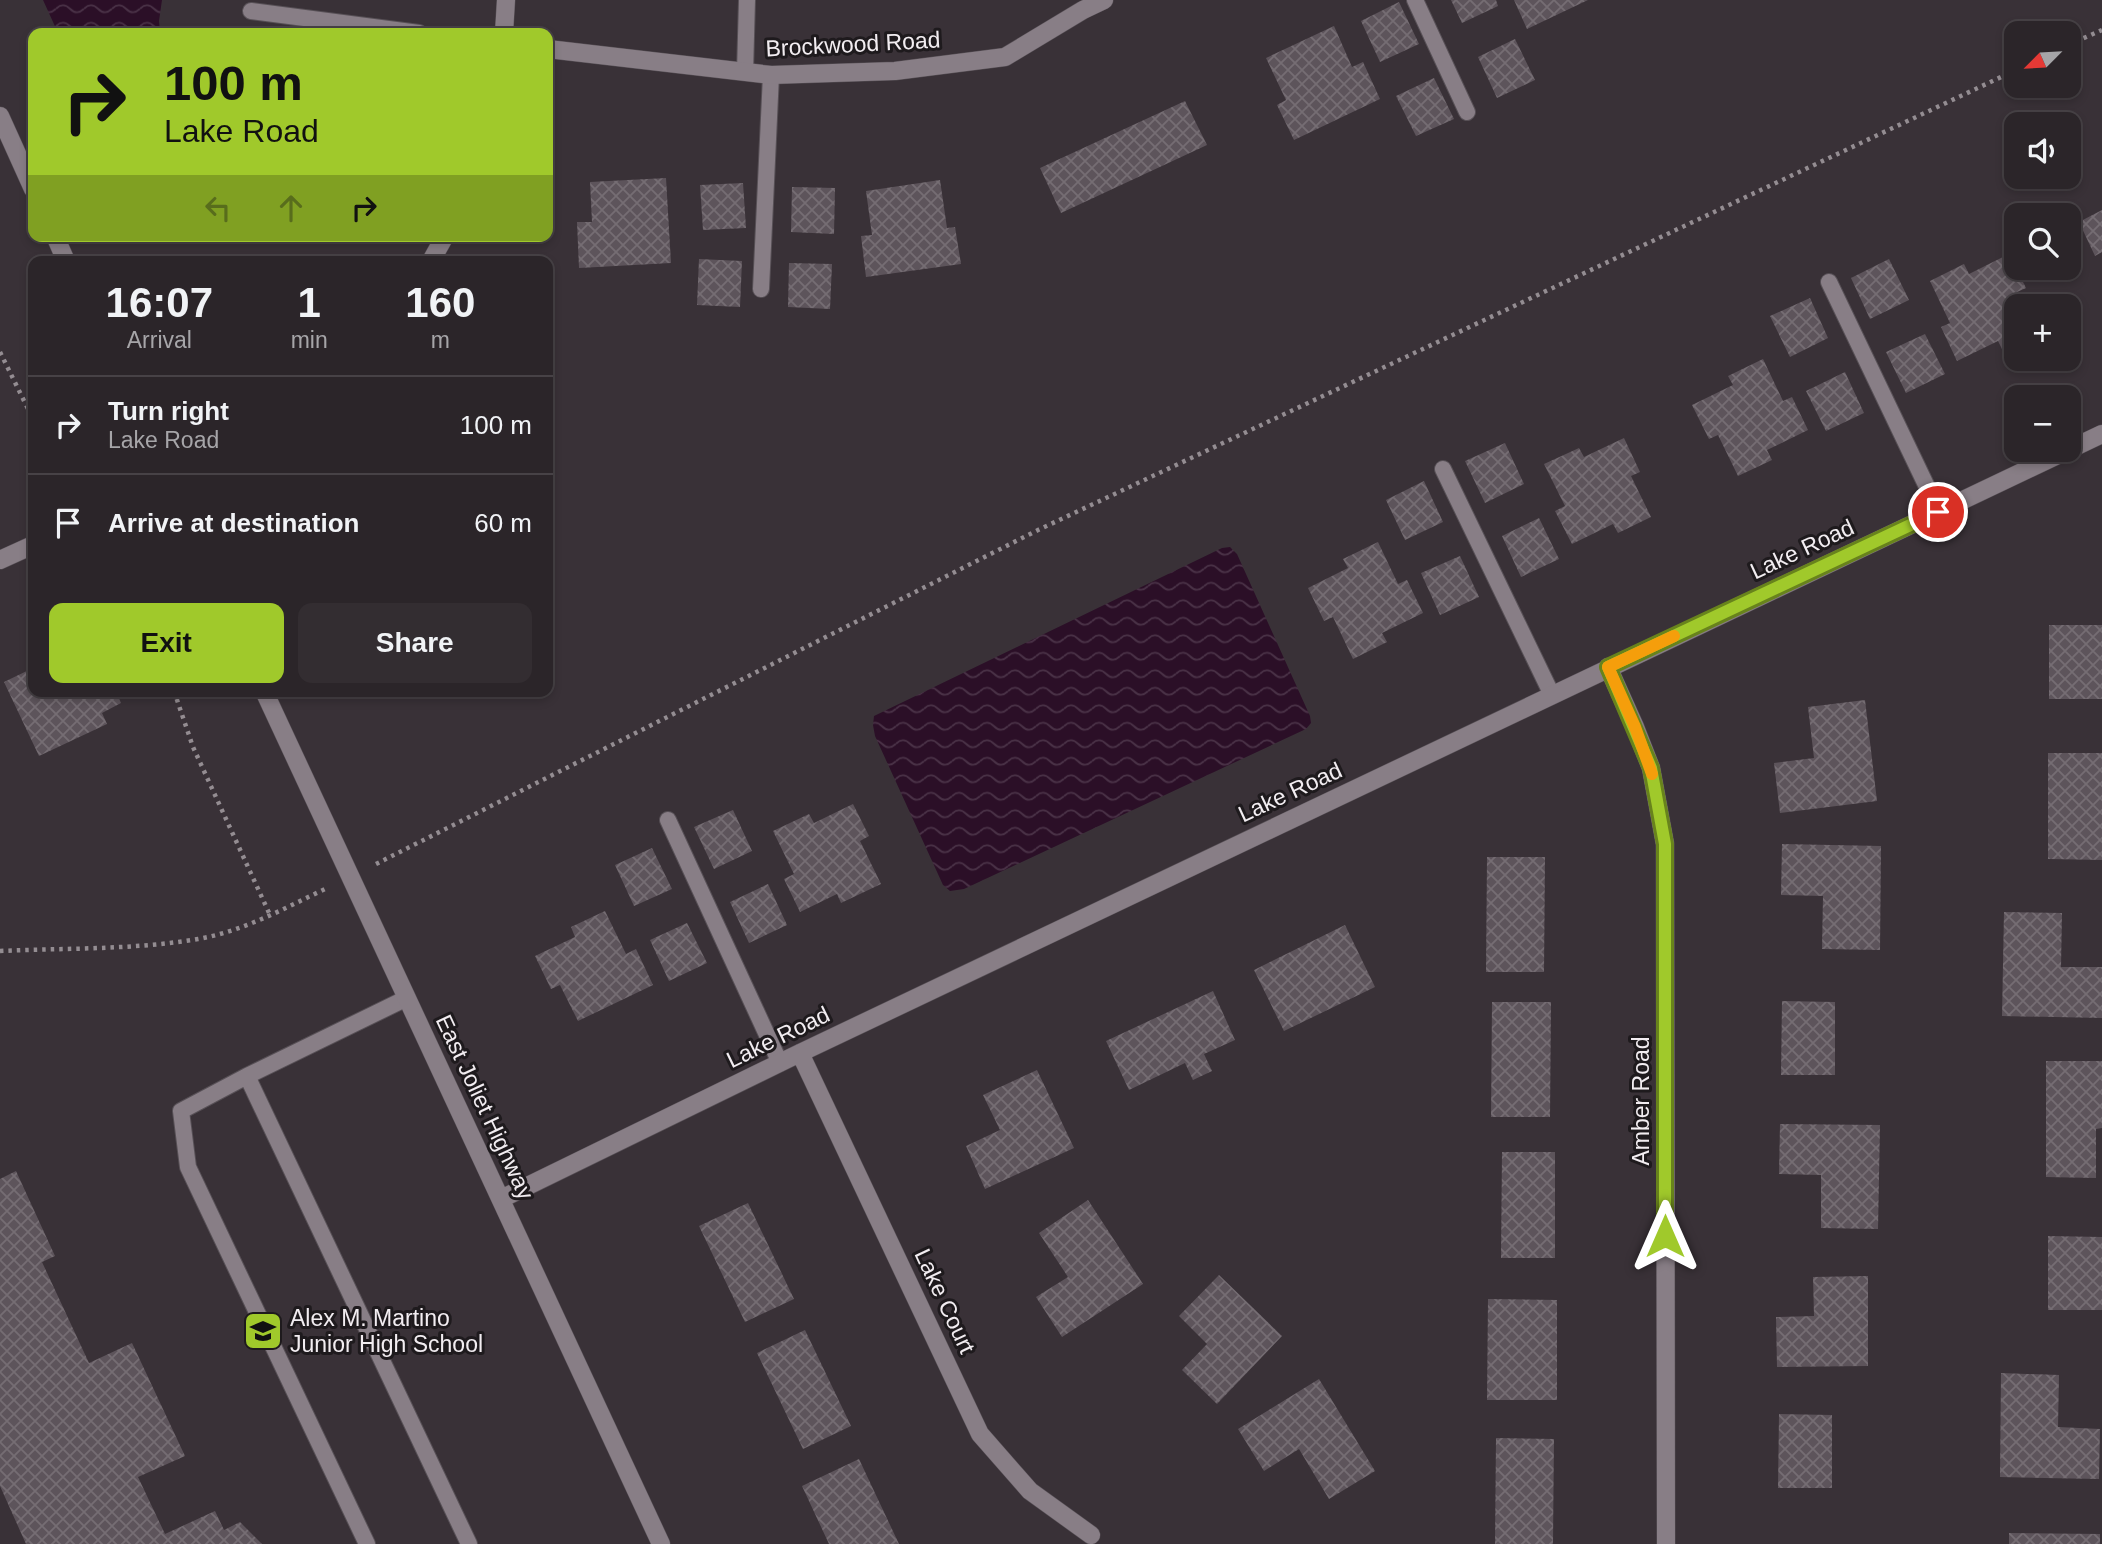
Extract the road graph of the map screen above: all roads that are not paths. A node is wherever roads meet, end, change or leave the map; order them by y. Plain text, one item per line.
1 (506, 0) edge
2 (747, 0) edge
3 (1104, 0) edge
4 (1415, 0) edge
5 (251, 11) dead end
6 (381, 28) edge
7 (504, 28) edge
8 (553, 50) edge
9 (746, 72) junction
10 (771, 75) junction
11 (1467, 112) dead end
12 (0, 116) edge
13 (28, 178) edge
14 (1829, 282) dead end
15 (761, 289) dead end
16 (2102, 434) edge
17 (1443, 468) dead end
18 (1938, 512) junction
19 (28, 547) edge
20 (0, 561) edge
21 (1608, 667) junction
22 (1552, 695) junction
23 (267, 697) edge
24 (668, 820) dead end
25 (407, 998) junction
26 (800, 1053) junction
27 (780, 1063) junction
28 (247, 1076) junction
29 (501, 1199) junction
30 (1091, 1535) dead end
31 (367, 1544) edge
32 (470, 1544) edge
33 (661, 1544) edge
34 (1665, 1544) edge

1 - 7 street
2 - 9 lane
3 - 10 street, Brockwood Road
4 - 11 lane
5 - 6 lane
8 - 9 street, Brockwood Road
9 - 10 street, Brockwood Road
10 - 15 lane
12 - 13 street
14 - 18 lane
16 - 18 street, Lake Road
17 - 22 lane
18 - 21 street, Lake Road
19 - 20 street
21 - 22 street, Lake Road
21 - 34 street, Amber Road
22 - 26 street, Lake Road
23 - 25 street, East Joliet Highway
24 - 27 lane
25 - 28 lane
25 - 29 street, East Joliet Highway
26 - 27 street, Lake Road
26 - 30 street, Lake Court
27 - 29 street, Lake Road
28 - 31 lane
28 - 32 lane
29 - 33 street, East Joliet Highway

